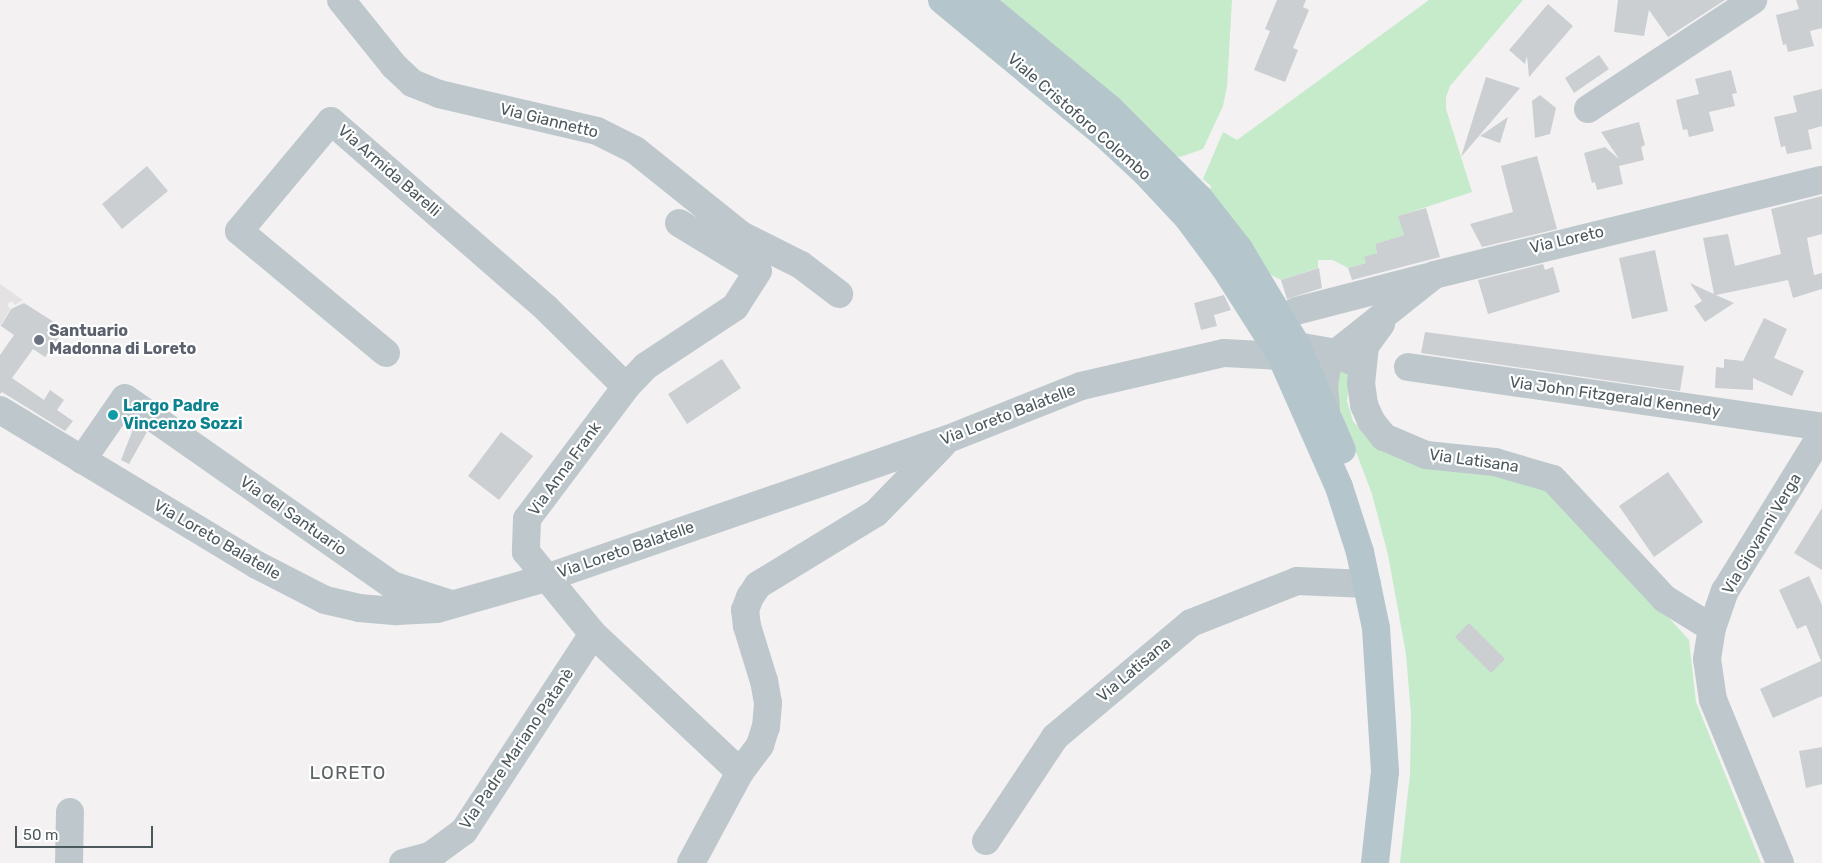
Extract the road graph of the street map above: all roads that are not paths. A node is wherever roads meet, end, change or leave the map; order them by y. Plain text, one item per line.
1 (341, 0) edge
2 (942, 0) edge
3 (978, 0) edge
4 (1753, 0) edge
5 (1588, 109) dead end
6 (1822, 180) edge
7 (679, 223) dead end
8 (766, 262) junction
9 (1434, 275) junction
10 (839, 294) dead end
11 (1395, 308) junction
12 (1296, 311) dead end
13 (1289, 351) junction
14 (386, 353) dead end
15 (1336, 353) junction
16 (1408, 367) dead end
17 (1362, 368) junction
18 (626, 387) junction
19 (1326, 408) junction
20 (0, 410) edge
21 (1822, 427) edge
22 (1822, 434) edge
23 (948, 440) junction
24 (82, 460) junction
25 (546, 578) junction
26 (1367, 584) junction
27 (454, 606) junction
28 (1712, 628) junction
29 (593, 634) junction
30 (740, 772) junction
31 (70, 812) dead end
32 (986, 841) dead end
33 (69, 863) edge
34 (403, 863) edge
35 (692, 863) edge
36 (1375, 863) edge
37 (1389, 863) edge
38 (1780, 863) edge

1 - 8 street, Via Giannetto
2 - 13 main road, Viale Cristoforo Colombo
3 - 13 main road, Viale Cristoforo Colombo
4 - 5 street
6 - 9 street, Via Loreto
7 - 8 street
8 - 10 street, Via Giannetto
8 - 18 street, Via Anna Frank
9 - 11 street, Via Loreto
9 - 12 street
11 - 15 street, Via Loreto
11 - 17 street, Via Latisana
13 - 15 street, Via Loreto Balatelle
13 - 19 main road, Viale Cristoforo Colombo
13 - 23 street, Via Loreto Balatelle
13 - 26 main road, Viale Cristoforo Colombo
14 - 18 street, Via Armida Barelli
15 - 17 street, Via Loreto Balatelle
15 - 19 street
16 - 21 street, Via John Fitzgerald Kennedy
17 - 28 street, Via Latisana
18 - 25 street, Via Anna Frank
19 - 37 main road, Viale Cristoforo Colombo
20 - 24 street, Via Loreto Balatelle
22 - 28 street, Via Giovanni Verga
23 - 25 street, Via Loreto Balatelle
23 - 30 street
24 - 27 street, Via Loreto Balatelle
24 - 27 street, Via del Santuario
25 - 27 street, Via Loreto Balatelle
25 - 29 street, Via Anna Frank
26 - 32 street, Via Latisana
26 - 36 main road, Viale Cristoforo Colombo
28 - 38 street, Via Giovanni Verga
29 - 30 street, Via Anna Frank
29 - 34 street, Via Padre Mariano Patanè
30 - 35 street
31 - 33 street

